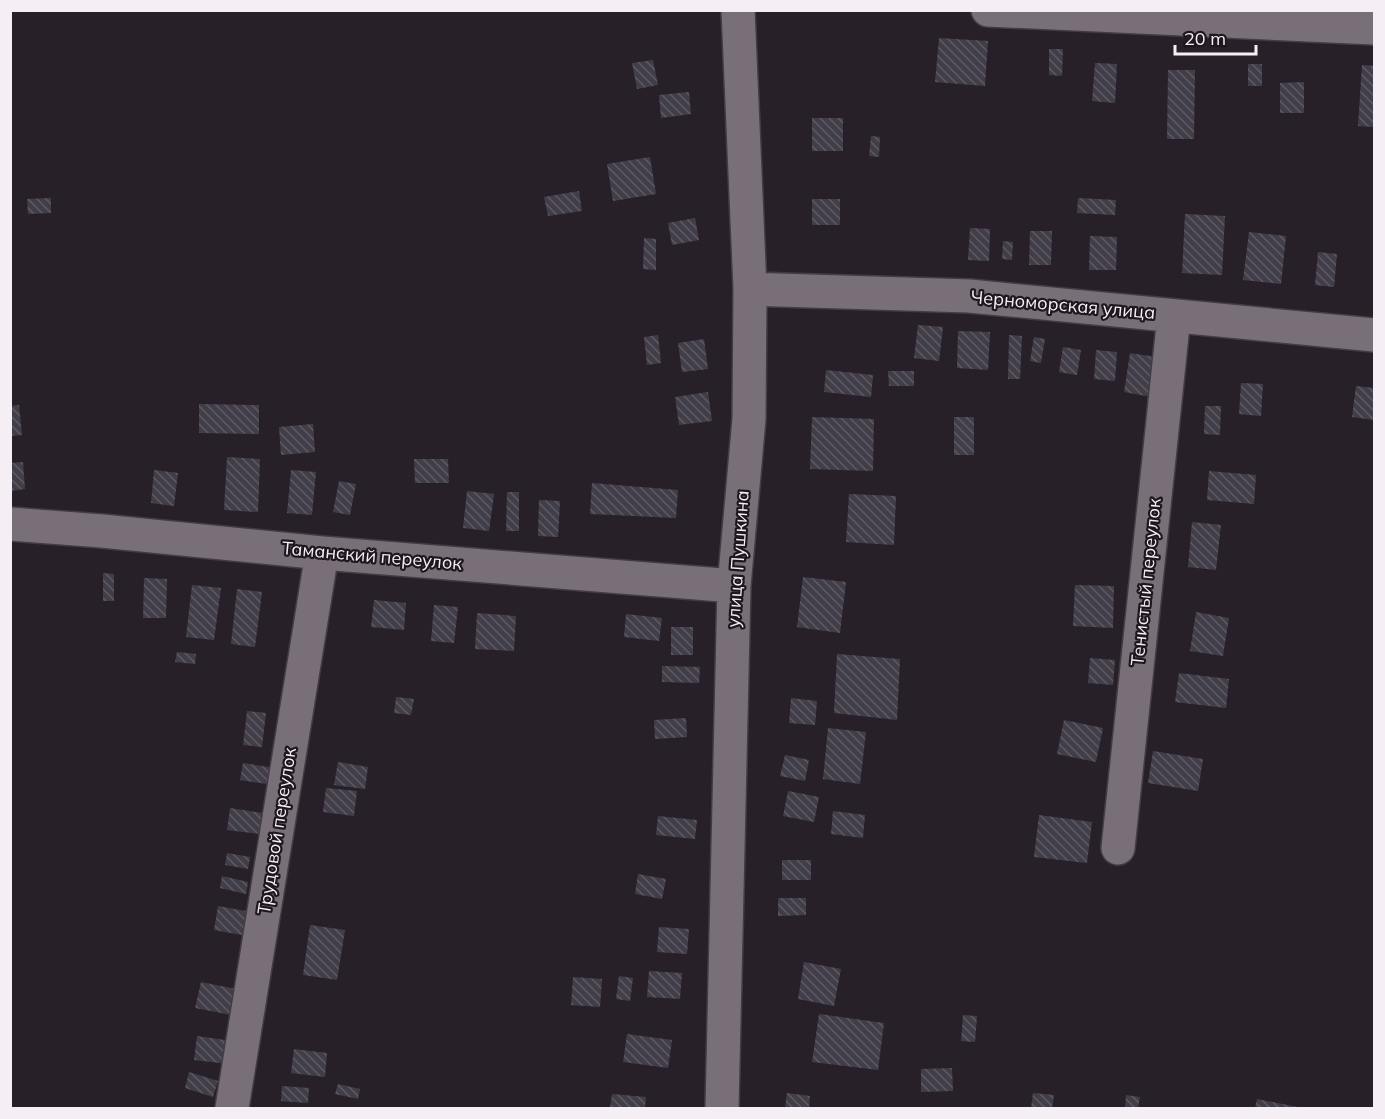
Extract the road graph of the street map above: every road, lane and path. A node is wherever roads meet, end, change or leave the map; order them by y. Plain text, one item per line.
1 (738, 10) edge
2 (988, 10) edge
3 (1374, 28) edge
4 (750, 289) junction
5 (1174, 316) junction
6 (1374, 335) edge
7 (10, 524) edge
8 (322, 553) junction
9 (734, 586) junction
10 (1118, 848) dead end
11 (232, 1108) edge
12 (722, 1108) edge

1 - 4 street, улица Пушкина
2 - 3 street
4 - 5 street, Черноморская улица
4 - 9 street, улица Пушкина
5 - 6 street, Черноморская улица
5 - 10 street, Тенистый переулок
7 - 8 street, Таманский переулок
8 - 9 street, Таманский переулок
8 - 11 street, Трудовой переулок
9 - 12 street, улица Пушкина

